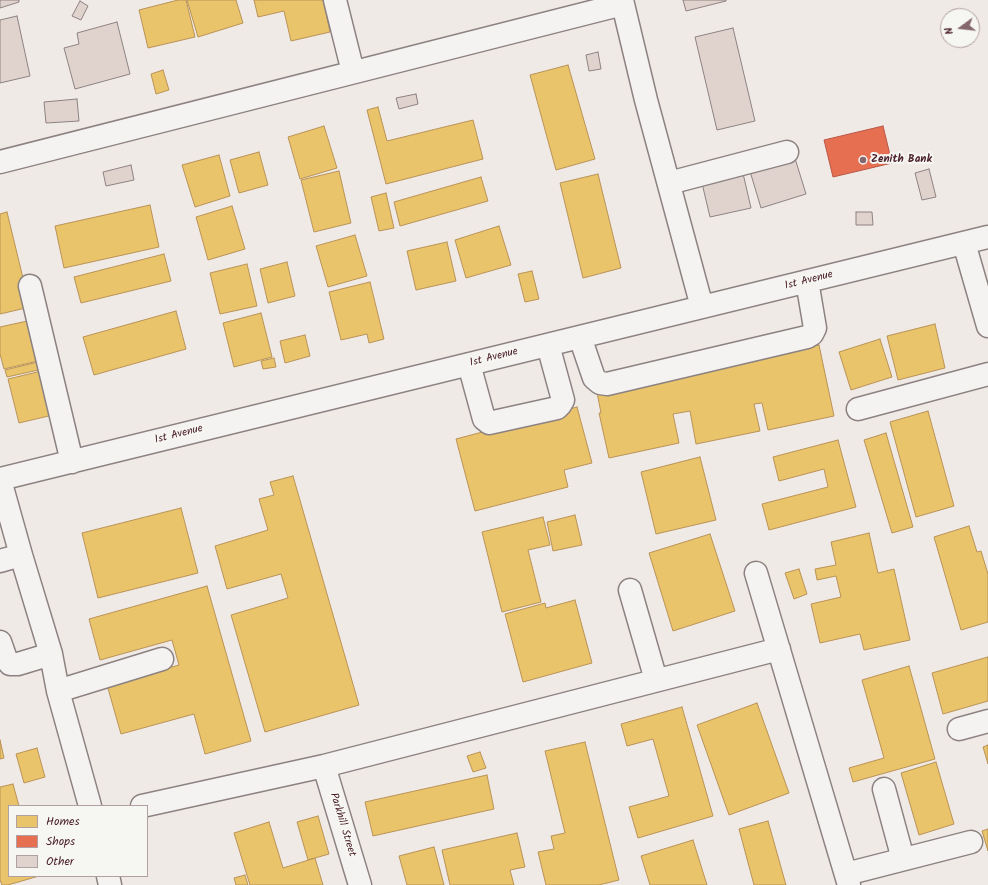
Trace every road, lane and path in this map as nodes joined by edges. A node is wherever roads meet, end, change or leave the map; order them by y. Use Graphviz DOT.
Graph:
graph roads {
  1 [pos="335,0"];
  2 [pos="623,2"];
  3 [pos="353,72"];
  4 [pos="787,152"];
  5 [pos="0,162"];
  6 [pos="669,183"];
  7 [pos="988,237"];
  8 [pos="964,243"];
  9 [pos="807,281"];
  10 [pos="30,286"];
  11 [pos="702,307"];
  12 [pos="988,326"];
  13 [pos="580,337"];
  14 [pos="548,345"];
  15 [pos="469,364"];
  16 [pos="988,374"];
  17 [pos="858,409"];
  18 [pos="72,462"];
  19 [pos="0,480"];
  20 [pos="21,555"];
  21 [pos="0,562"];
  22 [pos="756,573"];
  23 [pos="630,590"];
  24 [pos="0,642"];
  25 [pos="779,649"];
  26 [pos="51,654"];
  27 [pos="162,659"];
  28 [pos="656,680"];
  29 [pos="58,691"];
  30 [pos="988,721"];
  31 [pos="959,729"];
  32 [pos="324,766"];
  33 [pos="884,789"];
  34 [pos="90,805"];
  35 [pos="147,805"];
  36 [pos="971,842"];
  37 [pos="903,860"];
  38 [pos="847,880"];
  39 [pos="360,885"];
  1 -- 3 [label="street"];
  2 -- 3 [label="street"];
  2 -- 6 [label="street"];
  3 -- 5 [label="street"];
  4 -- 6 [label="street"];
  6 -- 11 [label="street"];
  7 -- 8 [label="street, 1st Avenue"];
  8 -- 9 [label="street, 1st Avenue"];
  8 -- 12 [label="street"];
  9 -- 11 [label="street, 1st Avenue"];
  9 -- 13 [label="street"];
  10 -- 18 [label="street"];
  11 -- 13 [label="street, 1st Avenue"];
  13 -- 14 [label="street, 1st Avenue"];
  14 -- 15 [label="street, 1st Avenue"];
  14 -- 15 [label="street"];
  15 -- 18 [label="street, 1st Avenue"];
  16 -- 17 [label="street"];
  18 -- 19 [label="street, 1st Avenue"];
  19 -- 20 [label="street"];
  20 -- 21 [label="street"];
  20 -- 26 [label="street"];
  22 -- 25 [label="street"];
  23 -- 28 [label="street"];
  24 -- 26 [label="street"];
  25 -- 28 [label="street"];
  25 -- 38 [label="street"];
  26 -- 29 [label="street"];
  27 -- 29 [label="street"];
  28 -- 32 [label="street"];
  29 -- 34 [label="street"];
  30 -- 31 [label="street"];
  32 -- 35 [label="street"];
  32 -- 39 [label="street, Parkhill Street"];
  33 -- 37 [label="street"];
  36 -- 37 [label="street"];
  37 -- 38 [label="street"];
}
